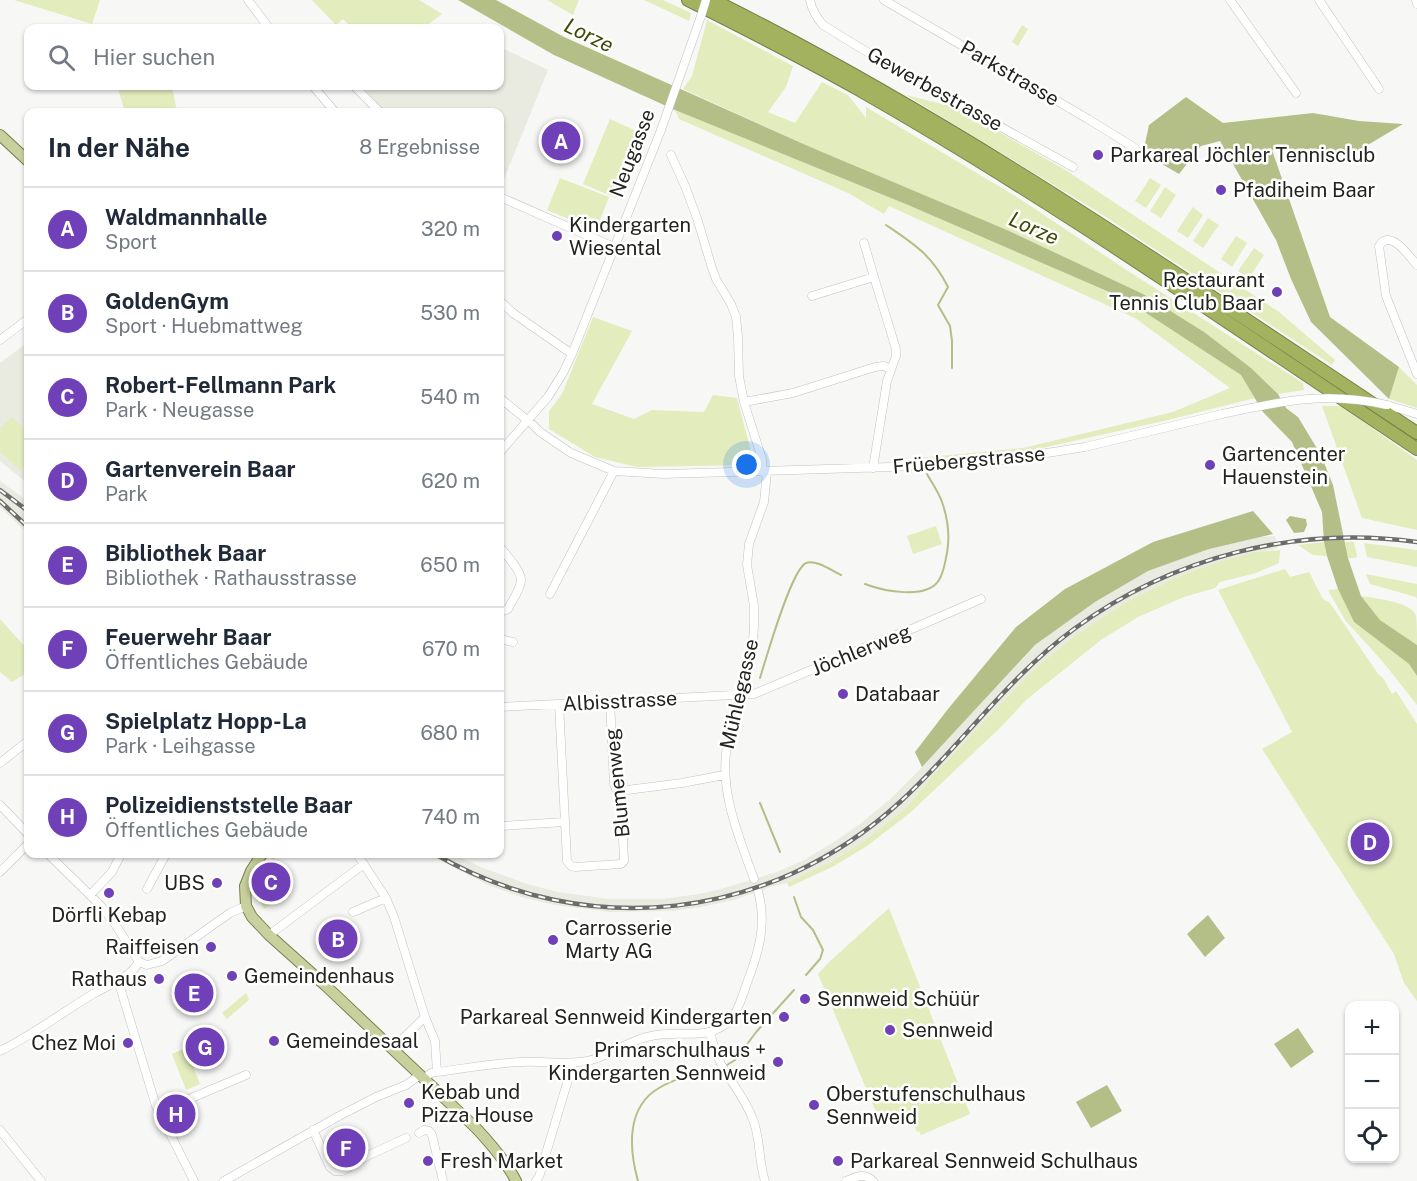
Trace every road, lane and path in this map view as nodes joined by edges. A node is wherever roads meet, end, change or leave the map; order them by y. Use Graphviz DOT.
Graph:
graph roads {
  1 [pos="248,0"];
  2 [pos="687,0"];
  3 [pos="706,0"];
  4 [pos="712,0"];
  5 [pos="810,0"];
  6 [pos="884,0"];
  7 [pos="1230,0"];
  8 [pos="1319,0"];
  9 [pos="266,24"];
  10 [pos="1379,89"];
  11 [pos="316,90"];
  12 [pos="358,90"];
  13 [pos="1296,93"];
  14 [pos="332,108"];
  15 [pos="376,108"];
  16 [pos="0,135"];
  17 [pos="1135,148"];
  18 [pos="671,155"];
  19 [pos="24,157"];
  20 [pos="1073,167"];
  21 [pos="504,199"];
  22 [pos="864,243"];
  23 [pos="614,247"];
  24 [pos="1417,265"];
  25 [pos="874,277"];
  26 [pos="812,296"];
  27 [pos="504,305"];
  28 [pos="24,323"];
  29 [pos="0,340"];
  30 [pos="572,354"];
  31 [pos="891,369"];
  32 [pos="1417,374"];
  33 [pos="504,401"];
  34 [pos="744,402"];
  35 [pos="1417,414"];
  36 [pos="528,421"];
  37 [pos="1417,433"];
  38 [pos="504,448"];
  39 [pos="1417,450"];
  40 [pos="873,468"];
  41 [pos="614,471"];
  42 [pos="765,472"];
  43 [pos="504,553"];
  44 [pos="550,594"];
  45 [pos="981,599"];
  46 [pos="504,610"];
  47 [pos="504,640"];
  48 [pos="513,642"];
  49 [pos="740,694"];
  50 [pos="610,701"];
  51 [pos="559,704"];
  52 [pos="504,707"];
  53 [pos="24,744"];
  54 [pos="0,763"];
  55 [pos="724,775"];
  56 [pos="621,792"];
  57 [pos="0,805"];
  58 [pos="565,822"];
  59 [pos="504,826"];
  60 [pos="24,830"];
  61 [pos="24,848"];
  62 [pos="52,858"];
  63 [pos="119,858"];
  64 [pos="164,858"];
  65 [pos="360,858"];
  66 [pos="253,859"];
  67 [pos="364,864"];
  68 [pos="0,872"];
  69 [pos="754,879"];
  70 [pos="147,889"];
  71 [pos="758,891"];
  72 [pos="90,895"];
  73 [pos="386,898"];
  74 [pos="246,906"];
  75 [pos="353,912"];
  76 [pos="269,935"];
  77 [pos="139,962"];
  78 [pos="120,980"];
  79 [pos="425,1017"];
  80 [pos="710,1033"];
  81 [pos="392,1049"];
  82 [pos="0,1052"];
  83 [pos="573,1063"];
  84 [pos="437,1072"];
  85 [pos="246,1076"];
  86 [pos="422,1077"];
  87 [pos="158,1112"];
  88 [pos="0,1130"];
  89 [pos="313,1130"];
  90 [pos="419,1133"];
  91 [pos="406,1138"];
  92 [pos="41,1181"];
  93 [pos="194,1181"];
  94 [pos="224,1181"];
  95 [pos="443,1181"];
  96 [pos="516,1181"];
  97 [pos="536,1181"];
  98 [pos="765,1181"];
  99 [pos="846,1181"];
  100 [pos="873,1181"];
  1 -- 9 [label="street"];
  2 -- 39 [label="highway"];
  3 -- 23 [label="street, Neugasse, bridge"];
  4 -- 37 [label="highway"];
  5 -- 20 [label="street, Gewerbestrasse"];
  6 -- 17 [label="street, Parkstrasse"];
  7 -- 13 [label="street"];
  8 -- 10 [label="street"];
  11 -- 14 [label="street"];
  12 -- 15 [label="street"];
  16 -- 19 [label="main road"];
  18 -- 34 [label="street, Mühlegasse"];
  21 -- 23 [label="street"];
  22 -- 25 [label="street"];
  23 -- 30 [label="street, Neugasse"];
  24 -- 32 [label="street"];
  25 -- 26 [label="street"];
  25 -- 31 [label="street"];
  27 -- 30 [label="street"];
  28 -- 29 [label="street"];
  30 -- 36 [label="street, Neugasse"];
  31 -- 34 [label="street"];
  31 -- 40 [label="street"];
  33 -- 36 [label="street, Früebergstrasse"];
  34 -- 42 [label="street, Mühlegasse"];
  35 -- 40 [label="street, Früebergstrasse, bridge"];
  36 -- 38 [label="street, Neugasse"];
  36 -- 41 [label="street, Früebergstrasse"];
  40 -- 42 [label="street, Früebergstrasse"];
  41 -- 42 [label="street, Früebergstrasse"];
  41 -- 44 [label="street"];
  42 -- 49 [label="street, Mühlegasse"];
  43 -- 46 [label="street"];
  45 -- 49 [label="street, Jöchlerweg"];
  47 -- 48 [label="street"];
  49 -- 50 [label="street, Albisstrasse"];
  49 -- 55 [label="street, Mühlegasse"];
  50 -- 51 [label="street, Albisstrasse"];
  50 -- 56 [label="street, Blumenweg"];
  51 -- 52 [label="street, Albisstrasse"];
  51 -- 58 [label="street"];
  53 -- 54 [label="street"];
  55 -- 56 [label="street"];
  55 -- 69 [label="street, Mühlegasse"];
  56 -- 58 [label="street, Blumenweg"];
  57 -- 60 [label="street"];
  58 -- 59 [label="street"];
  61 -- 68 [label="street"];
  62 -- 72 [label="street"];
  63 -- 72 [label="street"];
  64 -- 70 [label="street"];
  65 -- 67 [label="street"];
  66 -- 74 [label="main road"];
  67 -- 73 [label="street"];
  67 -- 76 [label="street"];
  71 -- 80 [label="street"];
  72 -- 77 [label="street"];
  73 -- 75 [label="street"];
  73 -- 79 [label="street"];
  74 -- 76 [label="main road"];
  74 -- 77 [label="street"];
  76 -- 81 [label="main road"];
  77 -- 78 [label="street"];
  78 -- 82 [label="street"];
  78 -- 87 [label="street"];
  79 -- 81 [label="street"];
  79 -- 84 [label="street"];
  80 -- 83 [label="street"];
  80 -- 98 [label="street"];
  81 -- 86 [label="main road"];
  83 -- 84 [label="street"];
  83 -- 97 [label="street"];
  84 -- 86 [label="street"];
  85 -- 87 [label="street"];
  86 -- 89 [label="street"];
  86 -- 96 [label="main road"];
  87 -- 93 [label="street"];
  88 -- 92 [label="street"];
  89 -- 91 [label="street"];
  89 -- 94 [label="street"];
  90 -- 95 [label="street"];
  99 -- 100 [label="street"];
}
